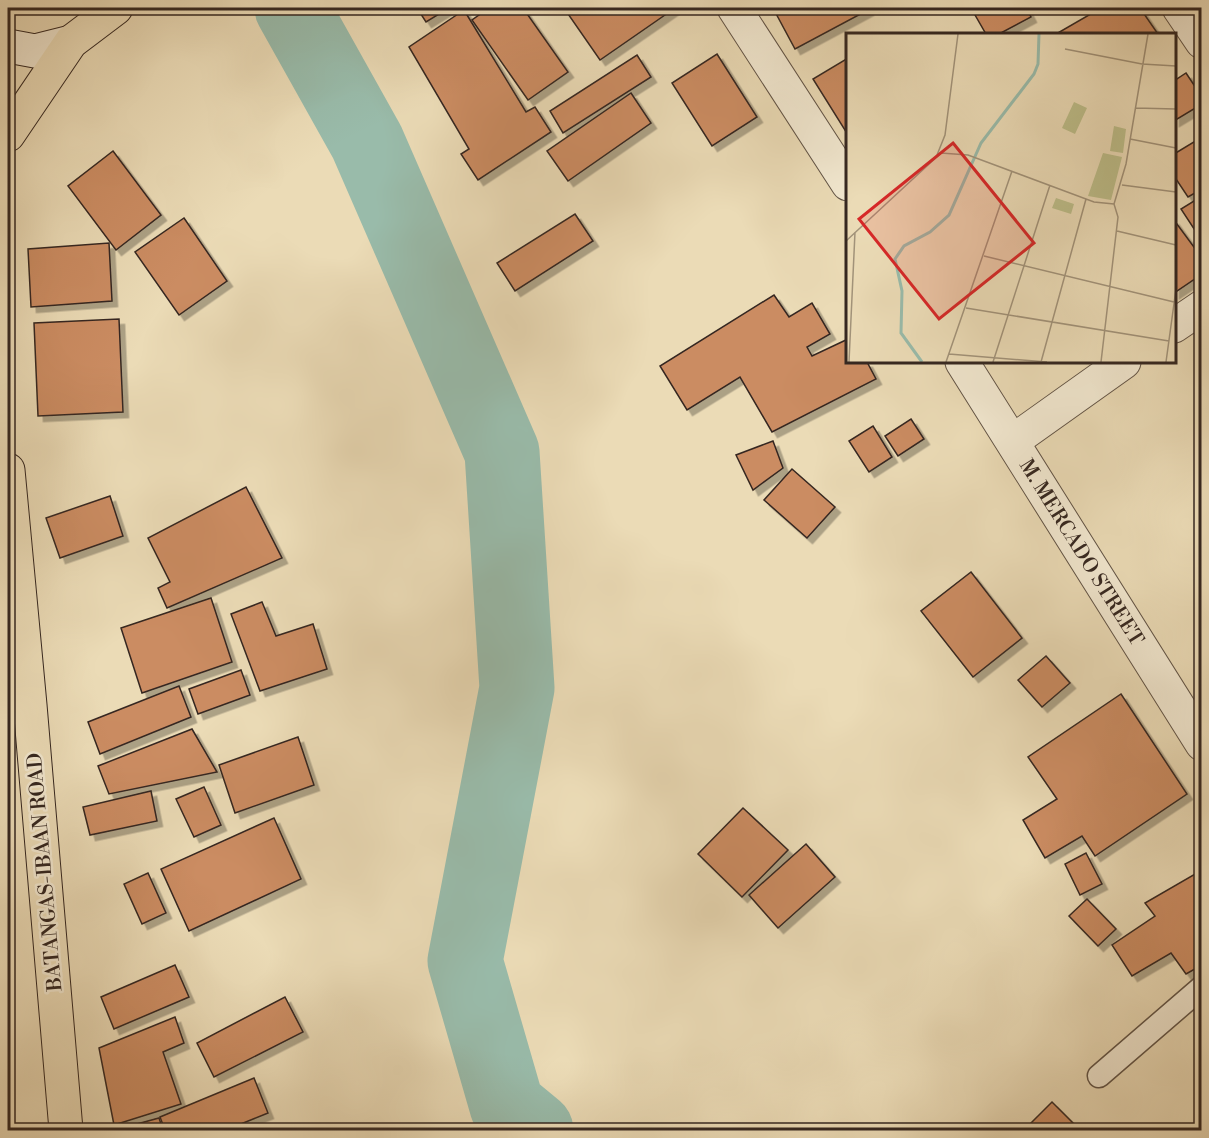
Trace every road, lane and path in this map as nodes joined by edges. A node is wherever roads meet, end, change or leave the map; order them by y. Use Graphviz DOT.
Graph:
graph roads {
  1 [pos="116,8"];
  2 [pos="734,8"];
  3 [pos="1179,8"];
  4 [pos="71,42"];
  5 [pos="1202,42"];
  6 [pos="8,46"];
  7 [pos="8,135"];
  8 [pos="846,181"];
  9 [pos="1202,306"];
  10 [pos="1176,325"];
  11 [pos="963,363"];
  12 [pos="1123,363"];
  13 [pos="1013,441"];
  14 [pos="8,470"];
  15 [pos="1202,744"];
  16 [pos="1202,987"];
  17 [pos="1098,1076"];
  18 [pos="66,1131"];
  1 -- 4 [label="main road"];
  2 -- 8 [label="street"];
  3 -- 5 [label="street"];
  4 -- 6 [label="street"];
  4 -- 7 [label="main road"];
  9 -- 10 [label="street"];
  11 -- 13 [label="street, M. MERCADO STREET"];
  12 -- 13 [label="street"];
  13 -- 15 [label="street, M. MERCADO STREET"];
  14 -- 18 [label="main road, BATANGAS-IBAAN ROAD"];
  16 -- 17 [label="lane"];
}
